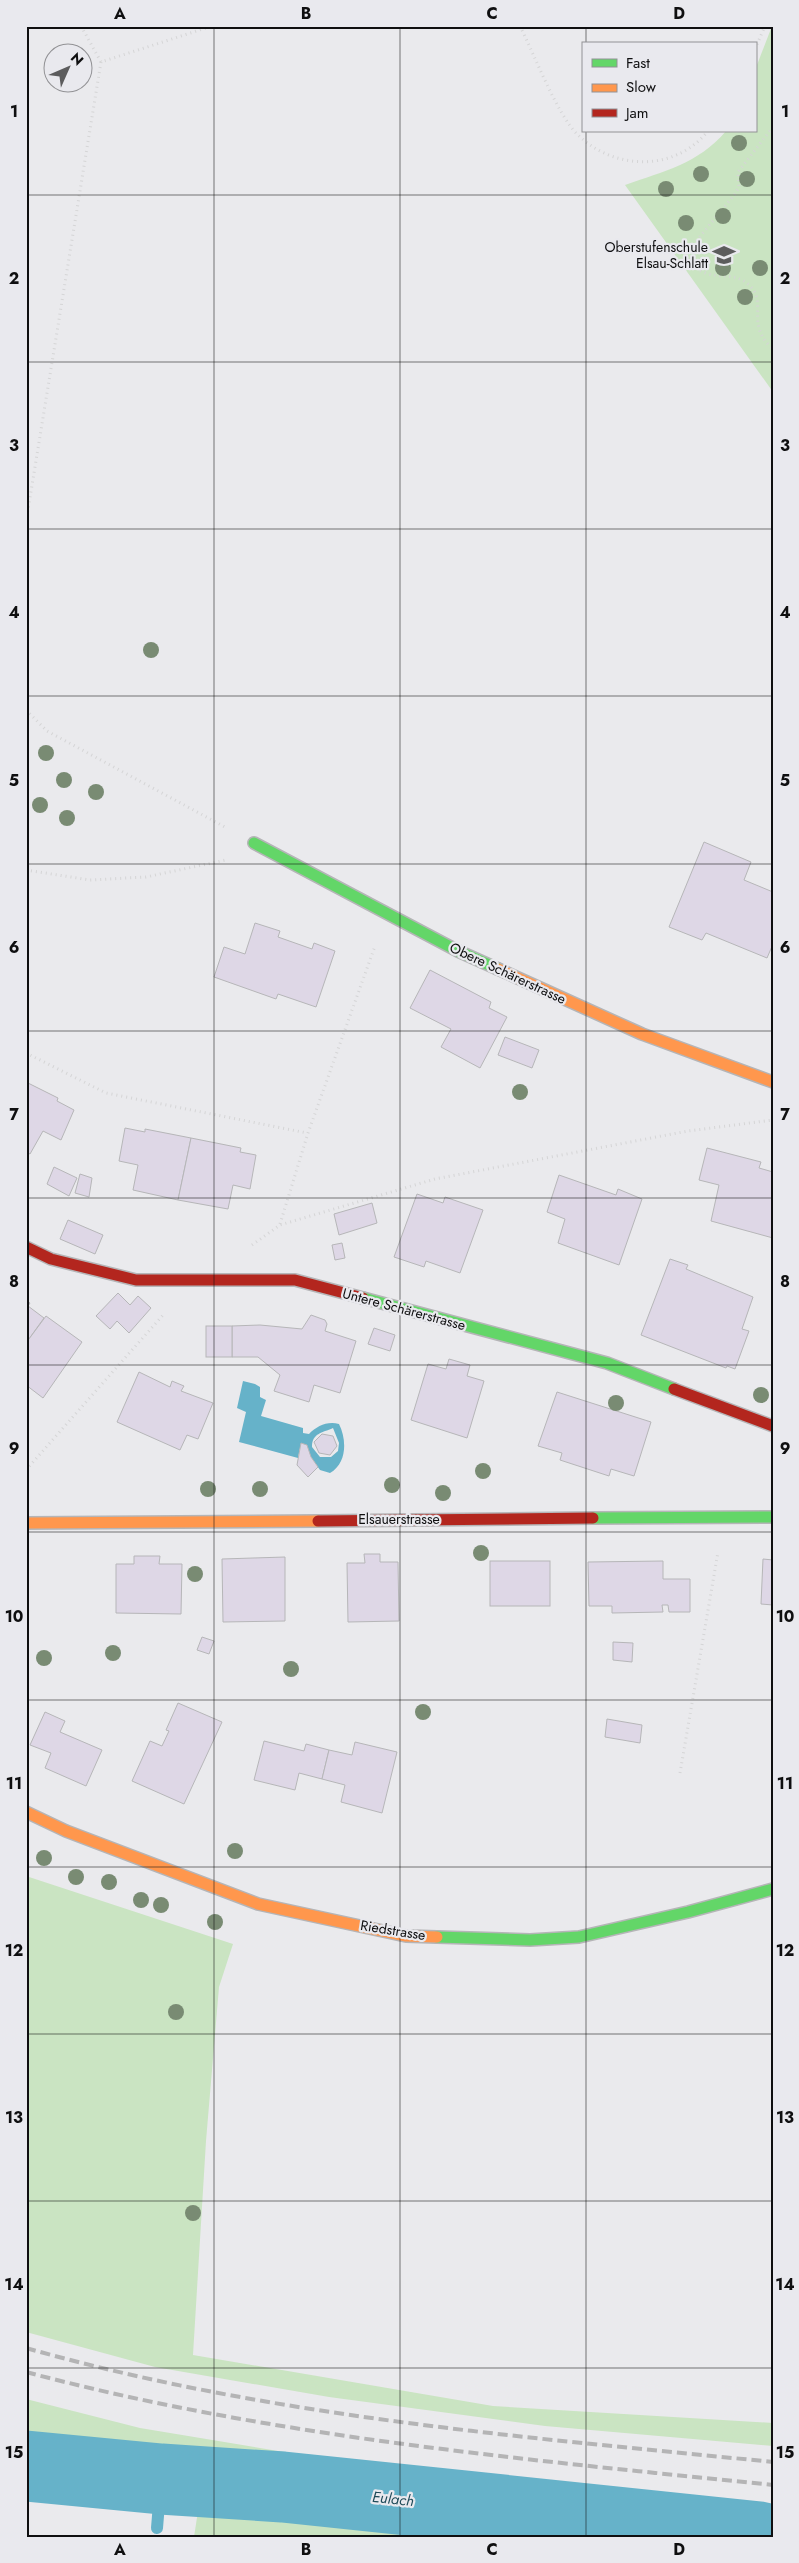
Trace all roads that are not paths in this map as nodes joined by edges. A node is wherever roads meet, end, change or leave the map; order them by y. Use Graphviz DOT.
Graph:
graph roads {
  1 [pos="254,843"];
  2 [pos="773,1082"];
  3 [pos="26,1247"];
  4 [pos="773,1426"];
  5 [pos="773,1516"];
  6 [pos="26,1523"];
  7 [pos="26,1812"];
  8 [pos="773,1889"];
  1 -- 2 [label="street, Obere Schärerstrasse"];
  3 -- 4 [label="street, Untere Schärerstrasse"];
  5 -- 6 [label="street, Elsauerstrasse"];
  7 -- 8 [label="street, Riedstrasse"];
}
